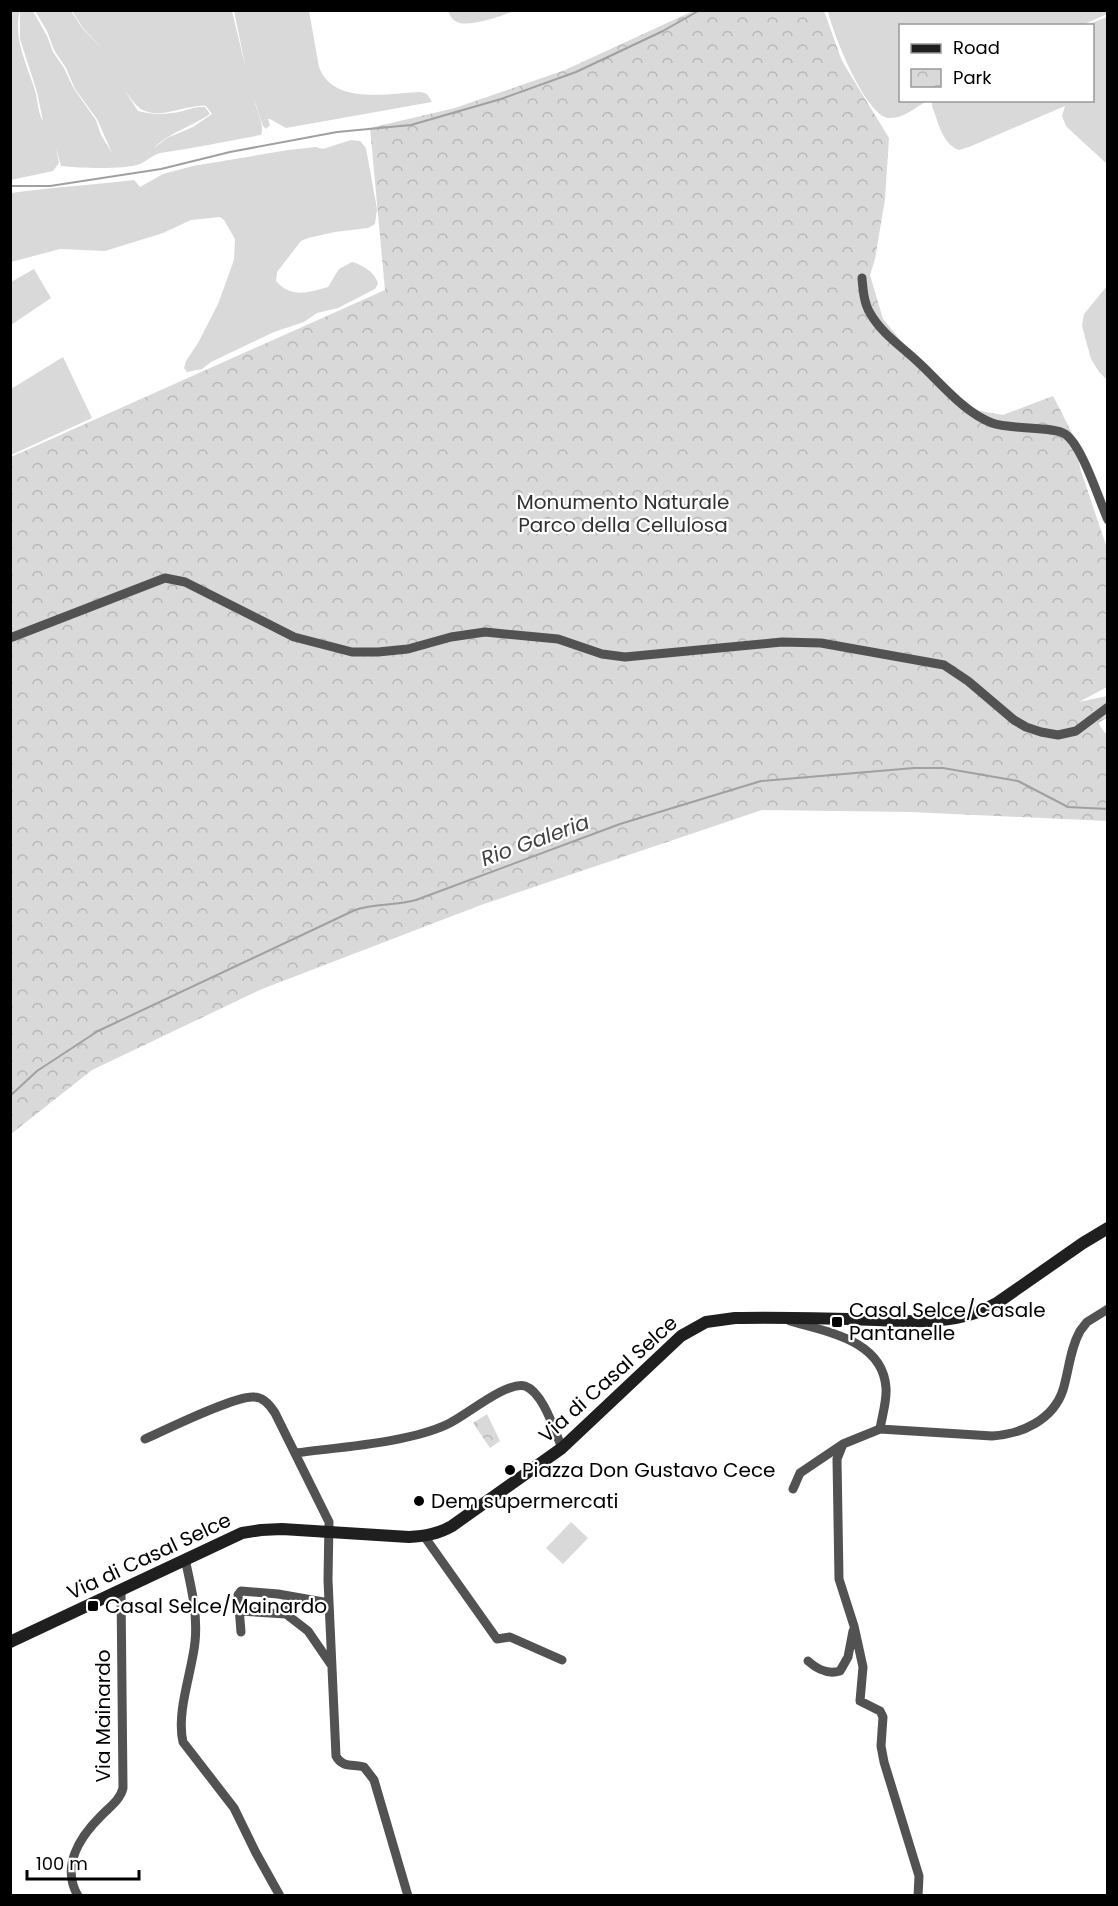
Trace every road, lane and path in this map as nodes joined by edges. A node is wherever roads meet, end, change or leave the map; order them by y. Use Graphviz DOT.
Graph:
graph roads {
  1 [pos="862,278"];
  2 [pos="1107,520"];
  3 [pos="10,638"];
  4 [pos="1107,707"];
  5 [pos="1107,1228"];
  6 [pos="1107,1309"];
  7 [pos="782,1318"];
  8 [pos="880,1429"];
  9 [pos="145,1439"];
  10 [pos="843,1444"];
  11 [pos="562,1448"];
  12 [pos="296,1453"];
  13 [pos="793,1489"];
  14 [pos="329,1532"];
  15 [pos="424,1536"];
  16 [pos="185,1559"];
  17 [pos="121,1590"];
  18 [pos="288,1596"];
  19 [pos="329,1603"];
  20 [pos="240,1611"];
  21 [pos="286,1614"];
  22 [pos="854,1626"];
  23 [pos="241,1632"];
  24 [pos="10,1642"];
  25 [pos="562,1660"];
  26 [pos="808,1661"];
  27 [pos="332,1666"];
  28 [pos="78,1896"];
  29 [pos="280,1896"];
  30 [pos="408,1896"];
  31 [pos="918,1896"];
  1 -- 2 [label="street"];
  3 -- 4 [label="street"];
  5 -- 7 [label="main road, Via di Casal Selce"];
  6 -- 8 [label="street"];
  7 -- 8 [label="street"];
  7 -- 11 [label="main road, Via di Casal Selce"];
  8 -- 10 [label="street"];
  9 -- 12 [label="street"];
  10 -- 13 [label="street"];
  10 -- 22 [label="street"];
  11 -- 12 [label="street"];
  11 -- 15 [label="main road, Via di Casal Selce"];
  12 -- 14 [label="street"];
  14 -- 15 [label="main road, Via di Casal Selce"];
  14 -- 16 [label="main road, Via di Casal Selce"];
  14 -- 19 [label="street"];
  15 -- 25 [label="street"];
  16 -- 17 [label="main road, Via di Casal Selce"];
  16 -- 29 [label="street"];
  17 -- 24 [label="main road, Via di Casal Selce"];
  17 -- 28 [label="street, Via Mainardo"];
  18 -- 19 [label="street"];
  18 -- 20 [label="street"];
  18 -- 21 [label="street"];
  19 -- 27 [label="street"];
  20 -- 21 [label="street"];
  20 -- 23 [label="street"];
  21 -- 27 [label="street"];
  22 -- 26 [label="street"];
  22 -- 31 [label="street"];
  27 -- 30 [label="street"];
}
